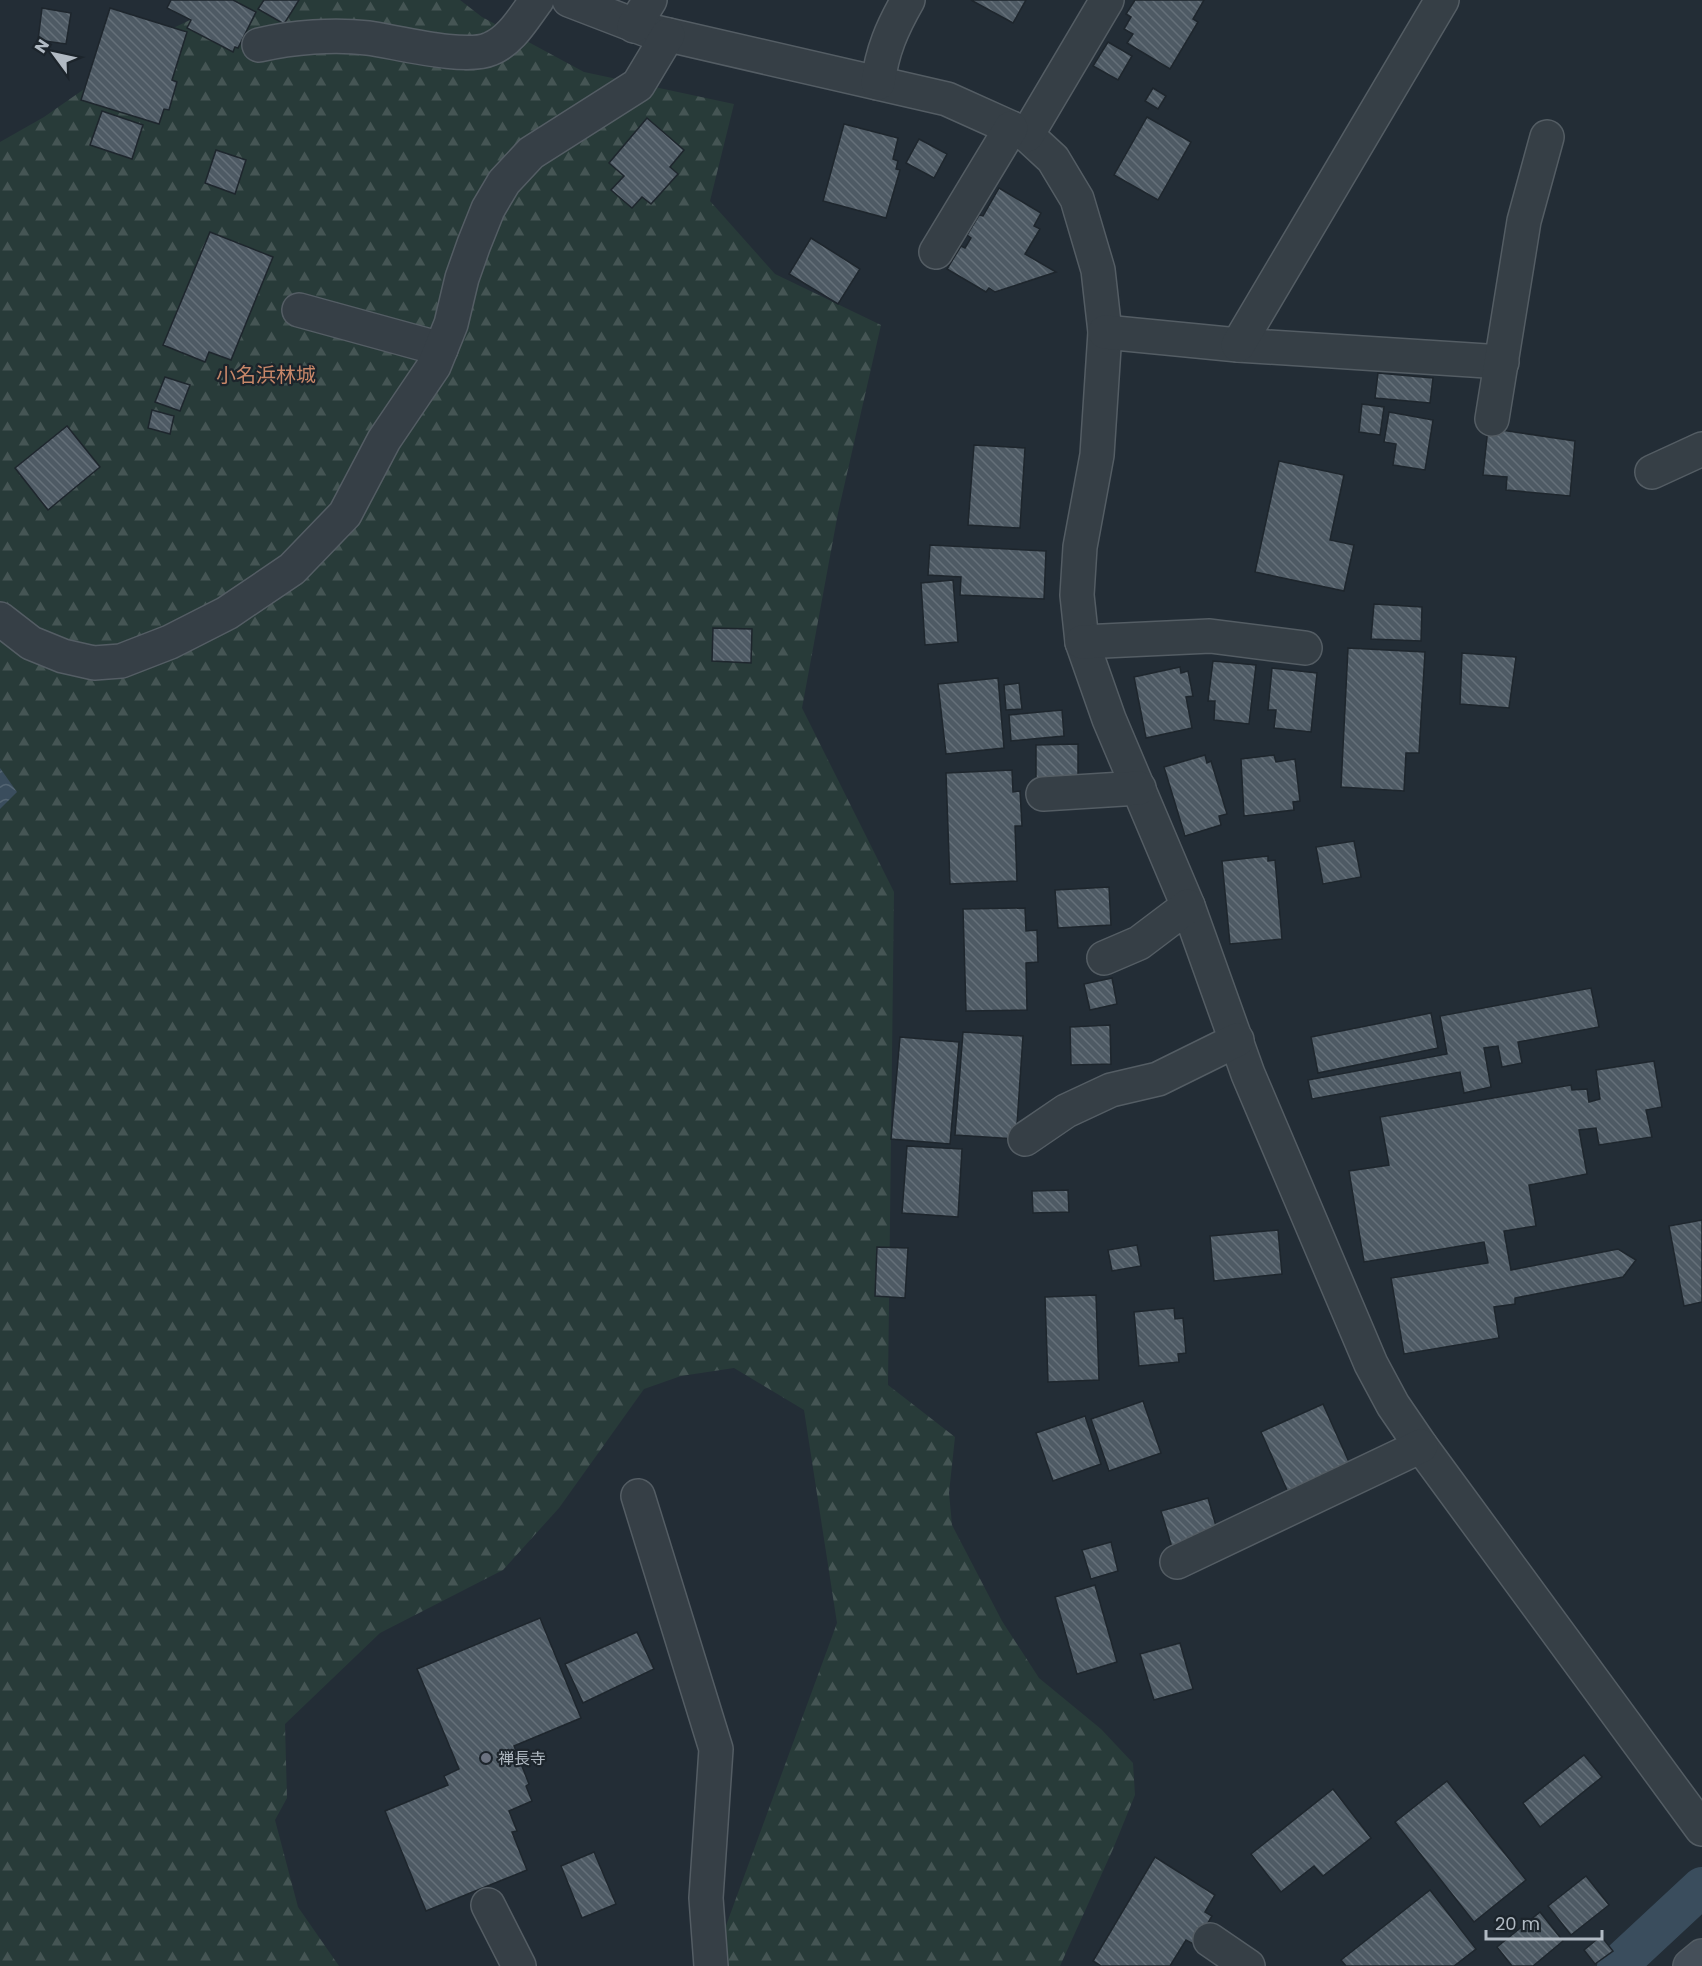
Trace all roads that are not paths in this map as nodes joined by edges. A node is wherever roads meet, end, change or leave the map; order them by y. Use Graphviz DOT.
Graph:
graph roads {
  1 [pos="537,0"];
  2 [pos="570,0"];
  3 [pos="908,0"];
  4 [pos="1107,0"];
  5 [pos="1442,0"];
  6 [pos="642,13"];
  7 [pos="668,35"];
  8 [pos="259,45"];
  9 [pos="879,83"];
  10 [pos="1019,132"];
  11 [pos="1546,137"];
  12 [pos="936,252"];
  13 [pos="299,310"];
  14 [pos="1105,332"];
  15 [pos="1238,345"];
  16 [pos="441,349"];
  17 [pos="1502,362"];
  18 [pos="1492,419"];
  19 [pos="1702,449"];
  20 [pos="1652,472"];
  21 [pos="0,619"];
  22 [pos="1082,642"];
  23 [pos="1305,648"];
  24 [pos="1139,788"];
  25 [pos="1043,794"];
  26 [pos="1188,906"];
  27 [pos="1104,958"];
  28 [pos="1237,1040"];
  29 [pos="1025,1139"];
  30 [pos="1421,1446"];
  31 [pos="638,1497"];
  32 [pos="1177,1562"];
  33 [pos="1702,1829"];
  34 [pos="488,1905"];
  35 [pos="1210,1940"];
  36 [pos="1702,1956"];
  37 [pos="519,1966"];
  38 [pos="711,1966"];
  39 [pos="1248,1966"];
  40 [pos="1690,1966"];
  1 -- 8 [label="street"];
  2 -- 6 [label="street"];
  3 -- 9 [label="street"];
  4 -- 10 [label="street"];
  5 -- 15 [label="street"];
  6 -- 7 [label="street"];
  7 -- 9 [label="street"];
  7 -- 16 [label="street"];
  9 -- 10 [label="street"];
  10 -- 12 [label="street"];
  10 -- 14 [label="street"];
  11 -- 17 [label="street"];
  13 -- 16 [label="street"];
  14 -- 15 [label="street"];
  14 -- 22 [label="street"];
  15 -- 17 [label="street"];
  16 -- 21 [label="street"];
  17 -- 18 [label="street"];
  19 -- 20 [label="street"];
  22 -- 23 [label="street"];
  22 -- 24 [label="street"];
  24 -- 25 [label="street"];
  24 -- 26 [label="street"];
  26 -- 27 [label="street"];
  26 -- 28 [label="street"];
  28 -- 29 [label="street"];
  28 -- 30 [label="street"];
  30 -- 32 [label="street"];
  30 -- 33 [label="street"];
  31 -- 38 [label="street"];
  34 -- 37 [label="street"];
  35 -- 39 [label="street"];
  36 -- 40 [label="street"];
}
